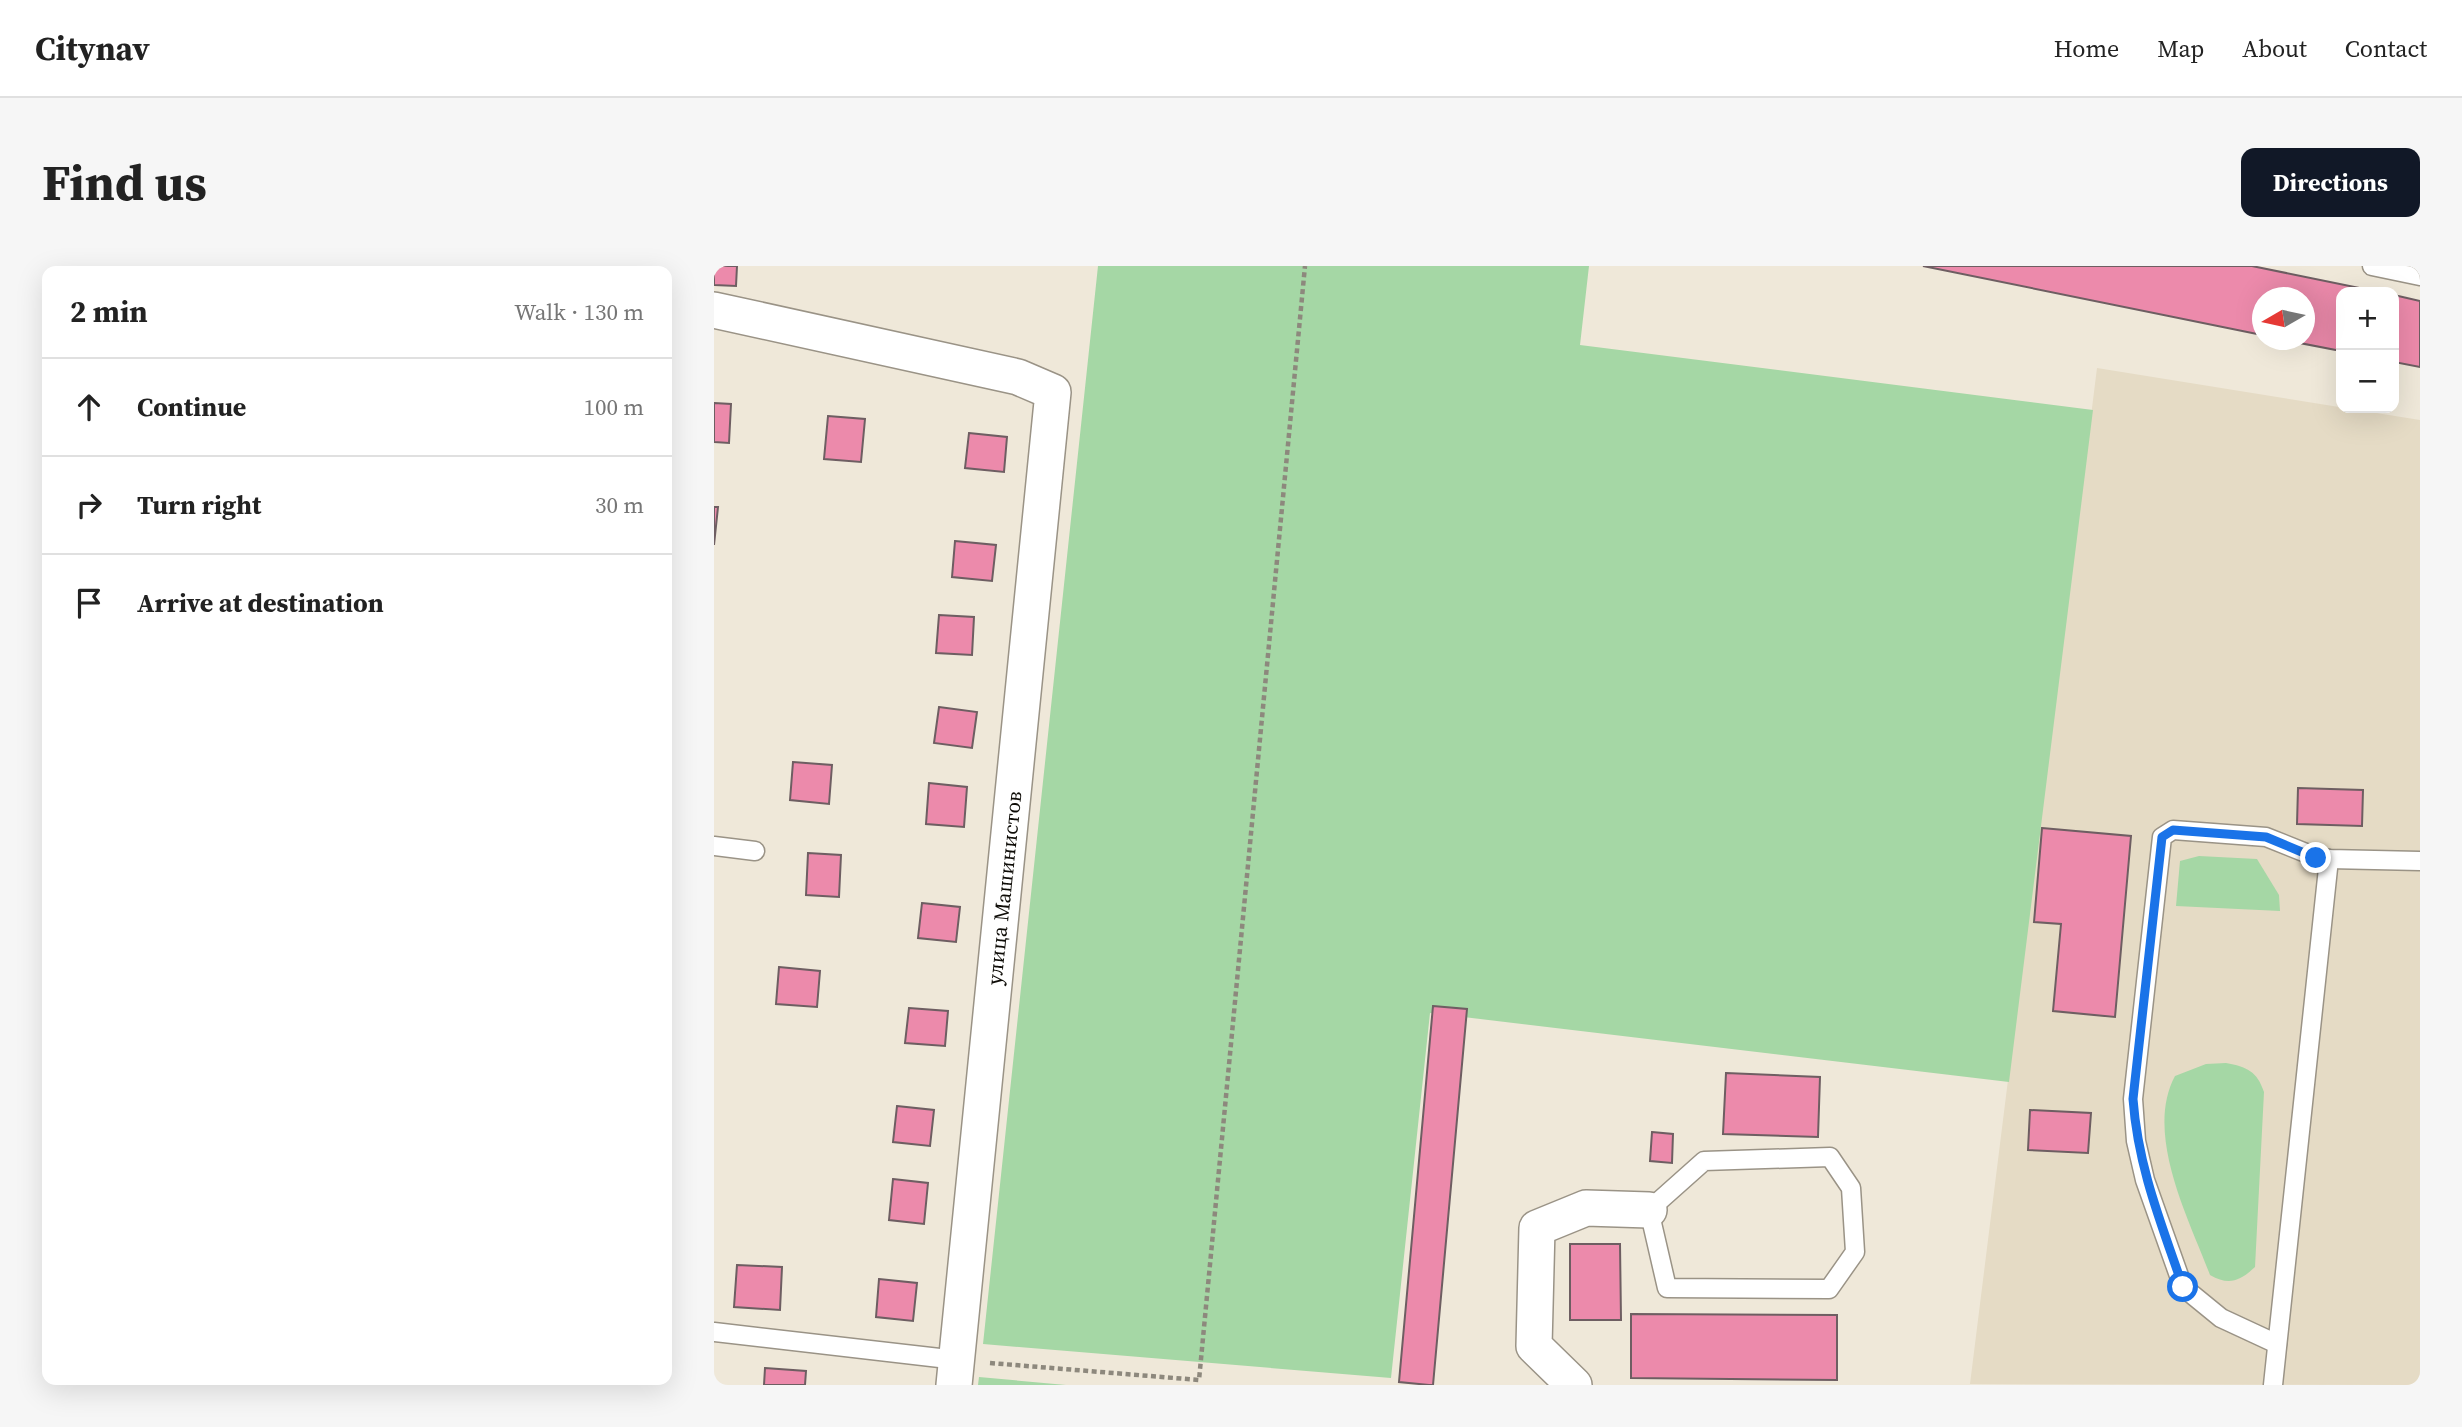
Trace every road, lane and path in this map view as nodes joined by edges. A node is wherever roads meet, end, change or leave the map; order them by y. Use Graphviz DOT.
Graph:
graph roads {
  1 [pos="1305,266"];
  2 [pos="2372,266"];
  3 [pos="2420,276"];
  4 [pos="714,310"];
  5 [pos="714,846"];
  6 [pos="755,851"];
  7 [pos="2329,859"];
  8 [pos="2420,861"];
  9 [pos="1649,1210"];
  10 [pos="714,1332"];
  11 [pos="2277,1344"];
  12 [pos="956,1373"];
  13 [pos="1574,1385"];
  14 [pos="2273,1385"];
  1 -- 12 [label="path"];
  2 -- 3 [label="lane"];
  4 -- 12 [label="street, улица Машинистов"];
  5 -- 6 [label="lane"];
  7 -- 8 [label="lane"];
  7 -- 11 [label="lane"];
  7 -- 11 [label="lane"];
  9 -- 9 [label="lane"];
  9 -- 13 [label="street"];
  10 -- 12 [label="lane"];
  11 -- 14 [label="lane"];
}
